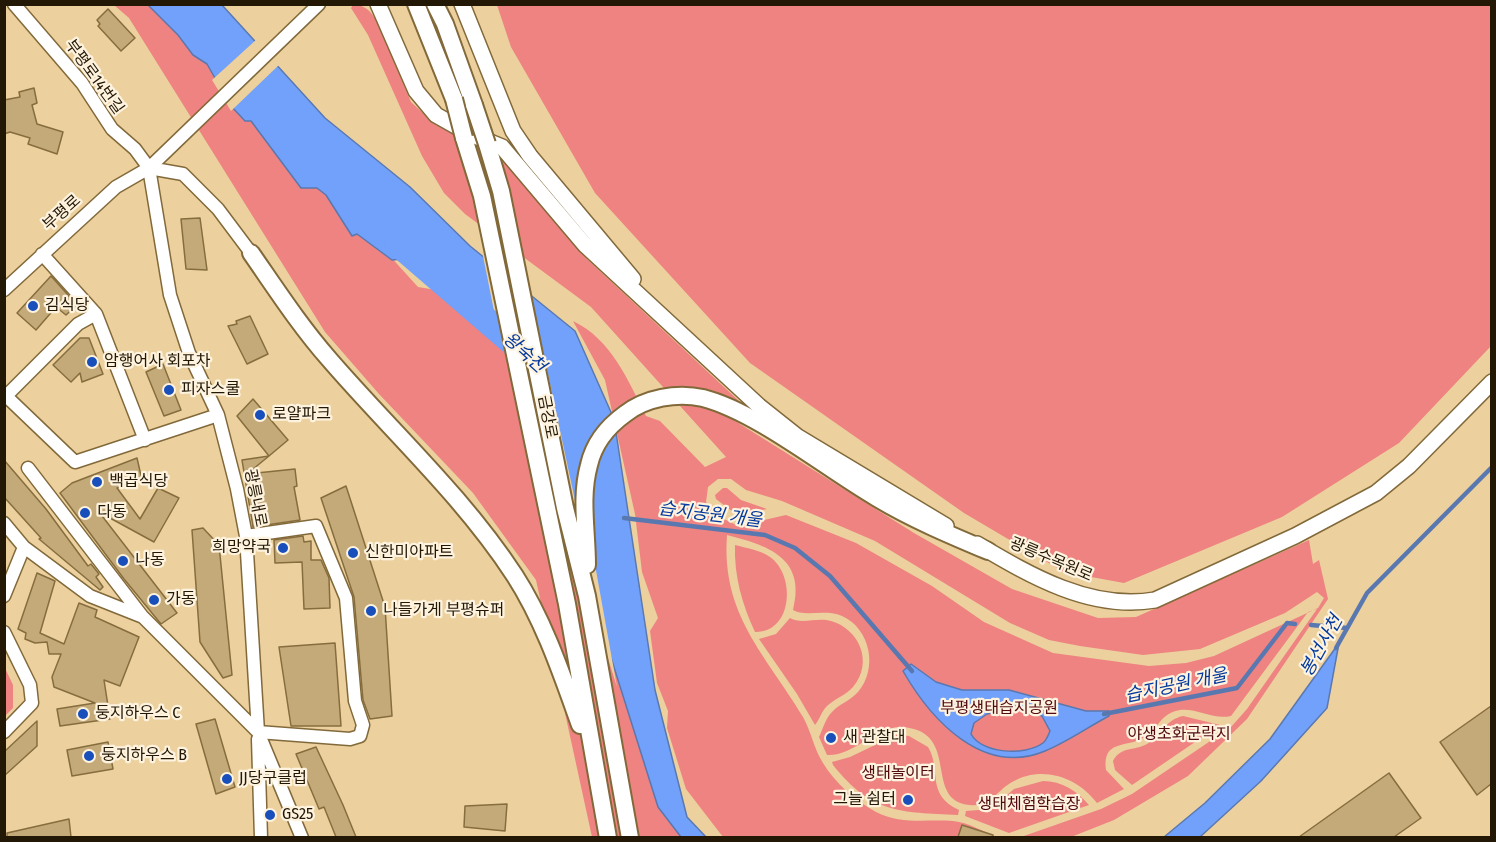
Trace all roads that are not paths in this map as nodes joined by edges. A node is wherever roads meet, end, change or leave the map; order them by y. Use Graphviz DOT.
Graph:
graph roads {
  1 [pos="14,4"];
  2 [pos="318,4"];
  3 [pos="378,4"];
  4 [pos="416,4"];
  5 [pos="435,4"];
  6 [pos="462,4"];
  7 [pos="149,168"];
  8 [pos="251,253"];
  9 [pos="42,254"];
  10 [pos="4,290"];
  11 [pos="96,314"];
  12 [pos="673,327"];
  13 [pos="1491,382"];
  14 [pos="5,397"];
  15 [pos="218,415"];
  16 [pos="145,440"];
  17 [pos="28,468"];
  18 [pos="4,523"];
  19 [pos="246,536"];
  20 [pos="24,547"];
  21 [pos="988,551"];
  22 [pos="4,596"];
  23 [pos="587,596"];
  24 [pos="143,617"];
  25 [pos="4,632"];
  26 [pos="4,732"];
  27 [pos="258,732"];
  28 [pos="596,770"];
  29 [pos="261,837"];
  30 [pos="298,837"];
  31 [pos="608,837"];
  32 [pos="630,837"];
  1 -- 7 [label="street, 부평로14번길"];
  2 -- 7 [label="street, 부평로"];
  3 -- 12 [label="street"];
  4 -- 28 [label="main road, 금강로, bridge"];
  5 -- 23 [label="main road, 금강로, bridge"];
  6 -- 12 [label="street"];
  7 -- 8 [label="street"];
  7 -- 9 [label="street, 부평로"];
  7 -- 15 [label="street, 광릉내로"];
  8 -- 28 [label="main road"];
  9 -- 10 [label="street, 부평로"];
  9 -- 11 [label="street"];
  11 -- 14 [label="street"];
  11 -- 16 [label="street"];
  12 -- 21 [label="street, 광릉수목원로"];
  13 -- 21 [label="street, 광릉수목원로"];
  14 -- 16 [label="street"];
  15 -- 16 [label="street"];
  15 -- 19 [label="street, 광릉내로"];
  17 -- 24 [label="street"];
  18 -- 20 [label="street"];
  19 -- 27 [label="street, 광릉내로"];
  19 -- 27 [label="street"];
  20 -- 22 [label="street"];
  20 -- 24 [label="street"];
  21 -- 23 [label="main road"];
  23 -- 32 [label="main road, 금강로"];
  24 -- 27 [label="street"];
  25 -- 26 [label="street"];
  27 -- 29 [label="street"];
  27 -- 30 [label="street, 광릉내로"];
  28 -- 31 [label="main road, 금강로"];
}
